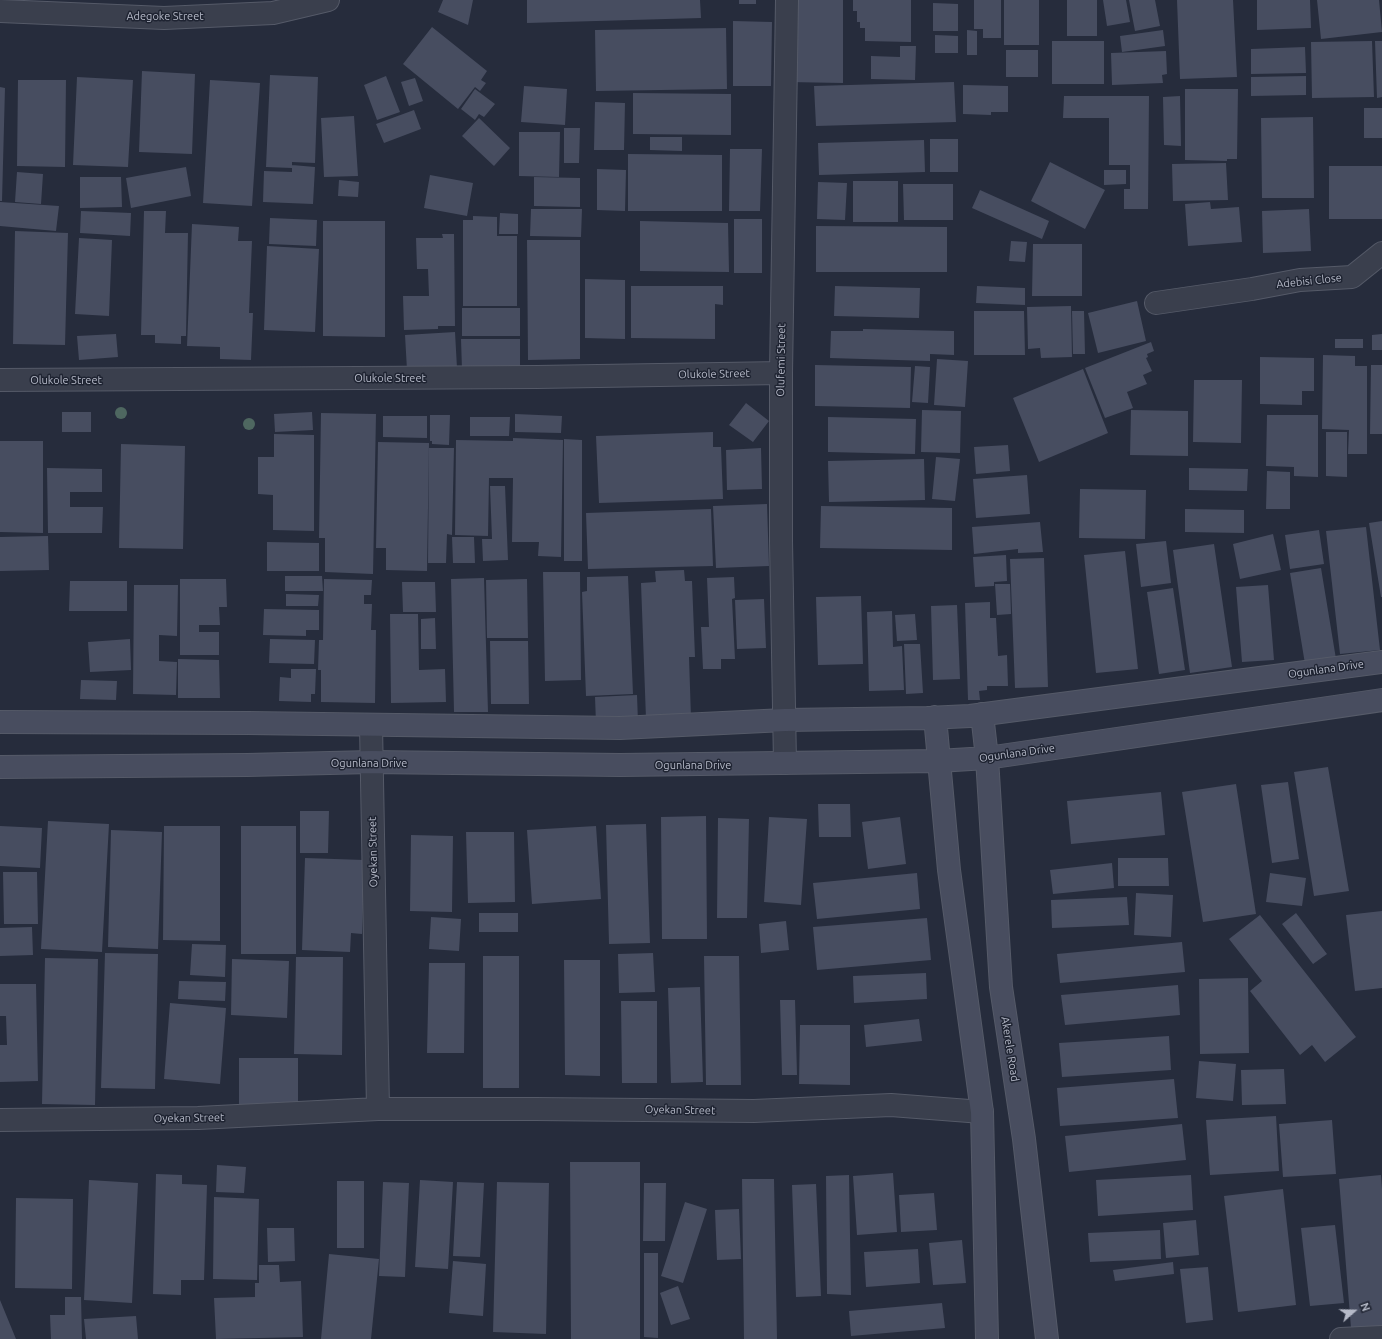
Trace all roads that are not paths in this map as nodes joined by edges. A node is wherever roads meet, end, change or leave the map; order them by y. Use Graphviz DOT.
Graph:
graph roads {
  1 [pos="328,0"];
  2 [pos="787,0"];
  3 [pos="5,7"];
  4 [pos="1382,253"];
  5 [pos="1156,303"];
  6 [pos="781,373"];
  7 [pos="0,380"];
  8 [pos="1382,662"];
  9 [pos="1382,700"];
  10 [pos="982,714"];
  11 [pos="935,717"];
  12 [pos="786,720"];
  13 [pos="0,722"];
  14 [pos="371,726"];
  15 [pos="987,758"];
  16 [pos="938,761"];
  17 [pos="371,762"];
  18 [pos="785,764"];
  19 [pos="0,767"];
  20 [pos="378,1109"];
  21 [pos="982,1112"];
  22 [pos="0,1120"];
  23 [pos="1382,1337"];
  24 [pos="986,1339"];
  25 [pos="1047,1339"];
  26 [pos="1341,1339"];
  1 -- 3 [label="street, Adegoke Street"];
  2 -- 6 [label="street, Olufemi Street"];
  4 -- 5 [label="street, Adebisi Close"];
  6 -- 7 [label="street, Olukole Street"];
  6 -- 12 [label="street, Olufemi Street"];
  8 -- 10 [label="main road, Ogunlana Drive"];
  9 -- 15 [label="main road, Ogunlana Drive"];
  10 -- 11 [label="main road, Ogunlana Drive"];
  10 -- 15 [label="main road, Akerele Road"];
  11 -- 12 [label="main road, Ogunlana Drive"];
  11 -- 16 [label="main road"];
  12 -- 14 [label="main road, Ogunlana Drive"];
  12 -- 18 [label="street, Olufemi Street"];
  13 -- 14 [label="main road, Ogunlana Drive"];
  14 -- 17 [label="street, Oyekan Street"];
  15 -- 16 [label="main road, Ogunlana Drive"];
  15 -- 25 [label="main road, Akerele Road"];
  16 -- 18 [label="main road, Ogunlana Drive"];
  16 -- 21 [label="main road"];
  17 -- 18 [label="main road, Ogunlana Drive"];
  17 -- 19 [label="main road, Ogunlana Drive"];
  17 -- 20 [label="street, Oyekan Street"];
  20 -- 21 [label="street, Oyekan Street"];
  20 -- 22 [label="street, Oyekan Street"];
  21 -- 24 [label="main road"];
  23 -- 26 [label="street"];
}
